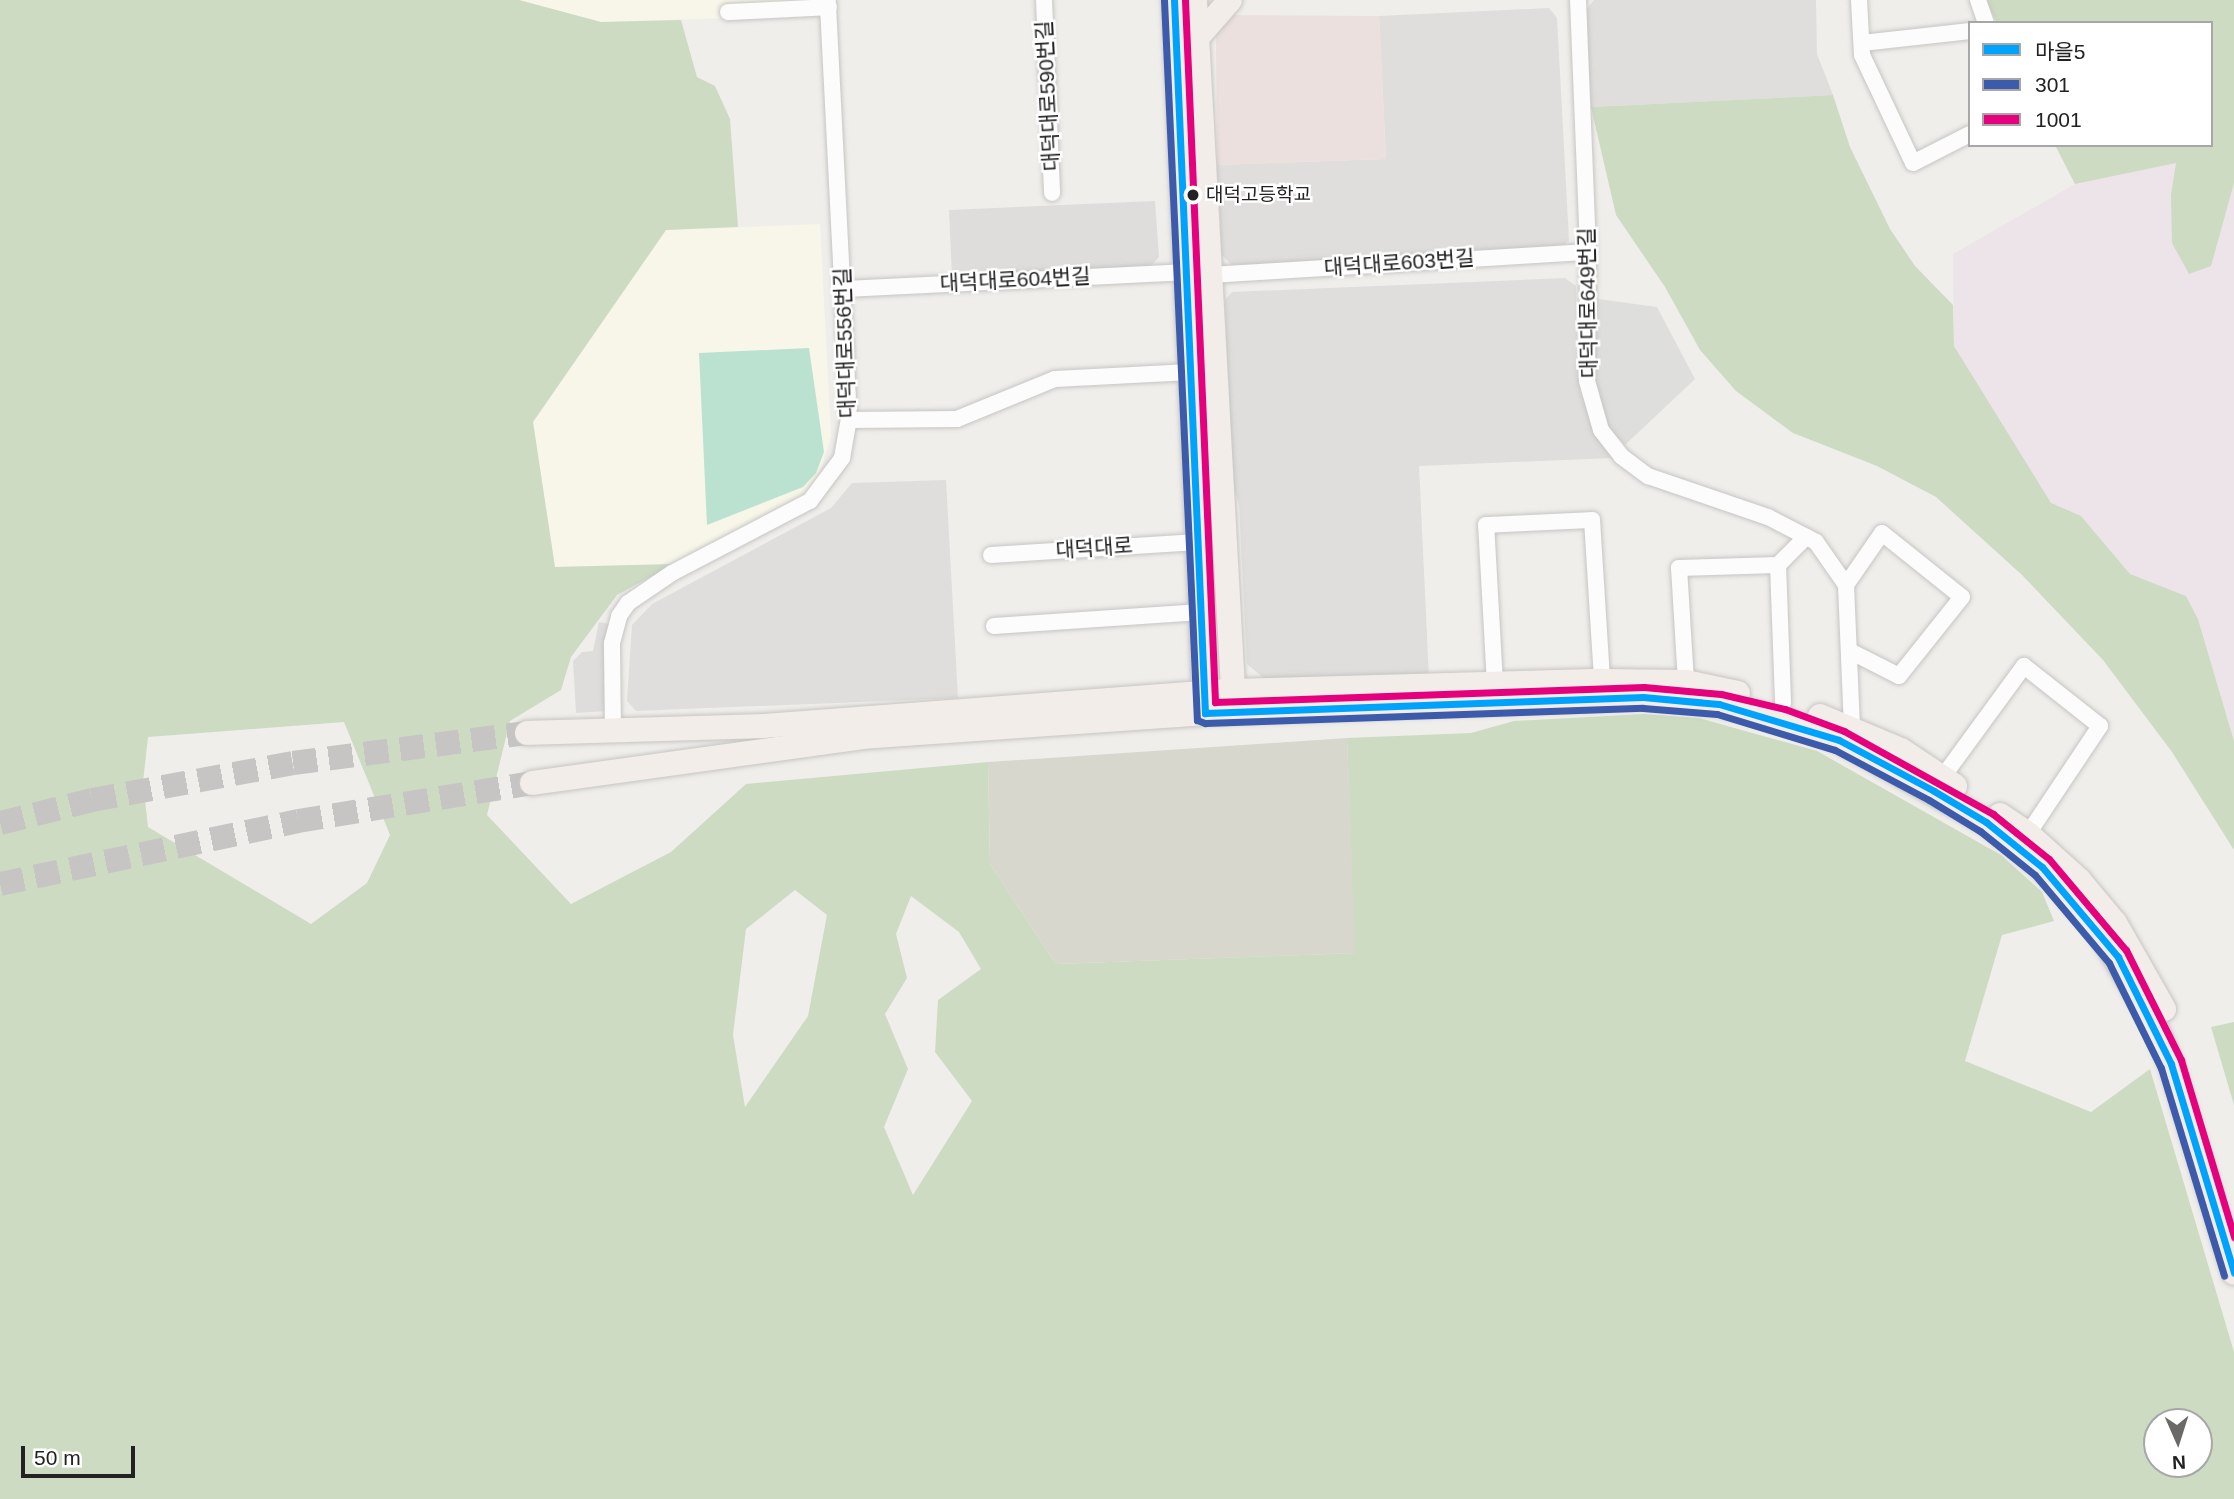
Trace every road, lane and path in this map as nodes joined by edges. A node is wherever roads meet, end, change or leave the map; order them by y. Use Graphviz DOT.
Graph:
graph roads {
  1 [pos="1044,0"];
  2 [pos="1174,0"];
  3 [pos="1195,0"];
  4 [pos="1230,0"];
  5 [pos="1578,0"];
  6 [pos="1859,0"];
  7 [pos="1978,0"];
  8 [pos="829,3"];
  9 [pos="728,12"];
  10 [pos="1985,21"];
  11 [pos="1968,31"];
  12 [pos="1197,38"];
  13 [pos="1862,43"];
  14 [pos="1968,135"];
  15 [pos="1052,193"];
  16 [pos="1588,252"];
  17 [pos="1198,274"];
  18 [pos="843,289"];
  19 [pos="1190,372"];
  20 [pos="849,420"];
  21 [pos="1806,537"];
  22 [pos="1198,542"];
  23 [pos="991,555"];
  24 [pos="1778,565"];
  25 [pos="1846,585"];
  26 [pos="1201,612"];
  27 [pos="994,625"];
  28 [pos="1850,651"];
  29 [pos="1602,681"];
  30 [pos="1686,682"];
  31 [pos="1495,684"];
  32 [pos="1233,701"];
  33 [pos="1205,702"];
  34 [pos="1783,703"];
  35 [pos="1852,727"];
  36 [pos="613,731"];
  37 [pos="527,733"];
  38 [pos="1942,778"];
  39 [pos="532,783"];
  40 [pos="2028,834"];
  41 [pos="2234,1218"];
  42 [pos="2234,1273"];
  1 -- 15 [label="street, 대덕대로590번길"];
  2 -- 17 [label="main road"];
  3 -- 12 [label="main road"];
  4 -- 12 [label="main road"];
  5 -- 16 [label="street, 대덕대로649번길"];
  6 -- 13 [label="street"];
  7 -- 10 [label="street"];
  8 -- 9 [label="street"];
  8 -- 18 [label="street, 대덕대로556번길"];
  11 -- 13 [label="street"];
  12 -- 17 [label="main road"];
  13 -- 14 [label="street"];
  16 -- 17 [label="street, 대덕대로603번길"];
  16 -- 21 [label="street, 대덕대로649번길"];
  17 -- 18 [label="street, 대덕대로604번길"];
  17 -- 19 [label="main road"];
  17 -- 32 [label="main road"];
  18 -- 20 [label="street, 대덕대로556번길"];
  19 -- 20 [label="street"];
  19 -- 22 [label="main road"];
  20 -- 36 [label="street, 대덕대로556번길"];
  21 -- 24 [label="street"];
  21 -- 25 [label="street, 대덕대로649번길"];
  22 -- 23 [label="street, 대덕대로"];
  22 -- 26 [label="main road"];
  24 -- 30 [label="street"];
  24 -- 34 [label="street"];
  25 -- 28 [label="street"];
  25 -- 28 [label="street"];
  26 -- 27 [label="street"];
  26 -- 33 [label="main road"];
  28 -- 35 [label="street"];
  29 -- 30 [label="main road"];
  29 -- 31 [label="main road"];
  29 -- 31 [label="street"];
  30 -- 34 [label="main road"];
  31 -- 32 [label="main road"];
  32 -- 33 [label="main road"];
  32 -- 42 [label="main road"];
  33 -- 36 [label="main road"];
  33 -- 39 [label="main road"];
  34 -- 35 [label="main road"];
  35 -- 38 [label="main road"];
  36 -- 37 [label="main road"];
  38 -- 40 [label="main road"];
  38 -- 40 [label="street"];
  40 -- 41 [label="main road"];
}
